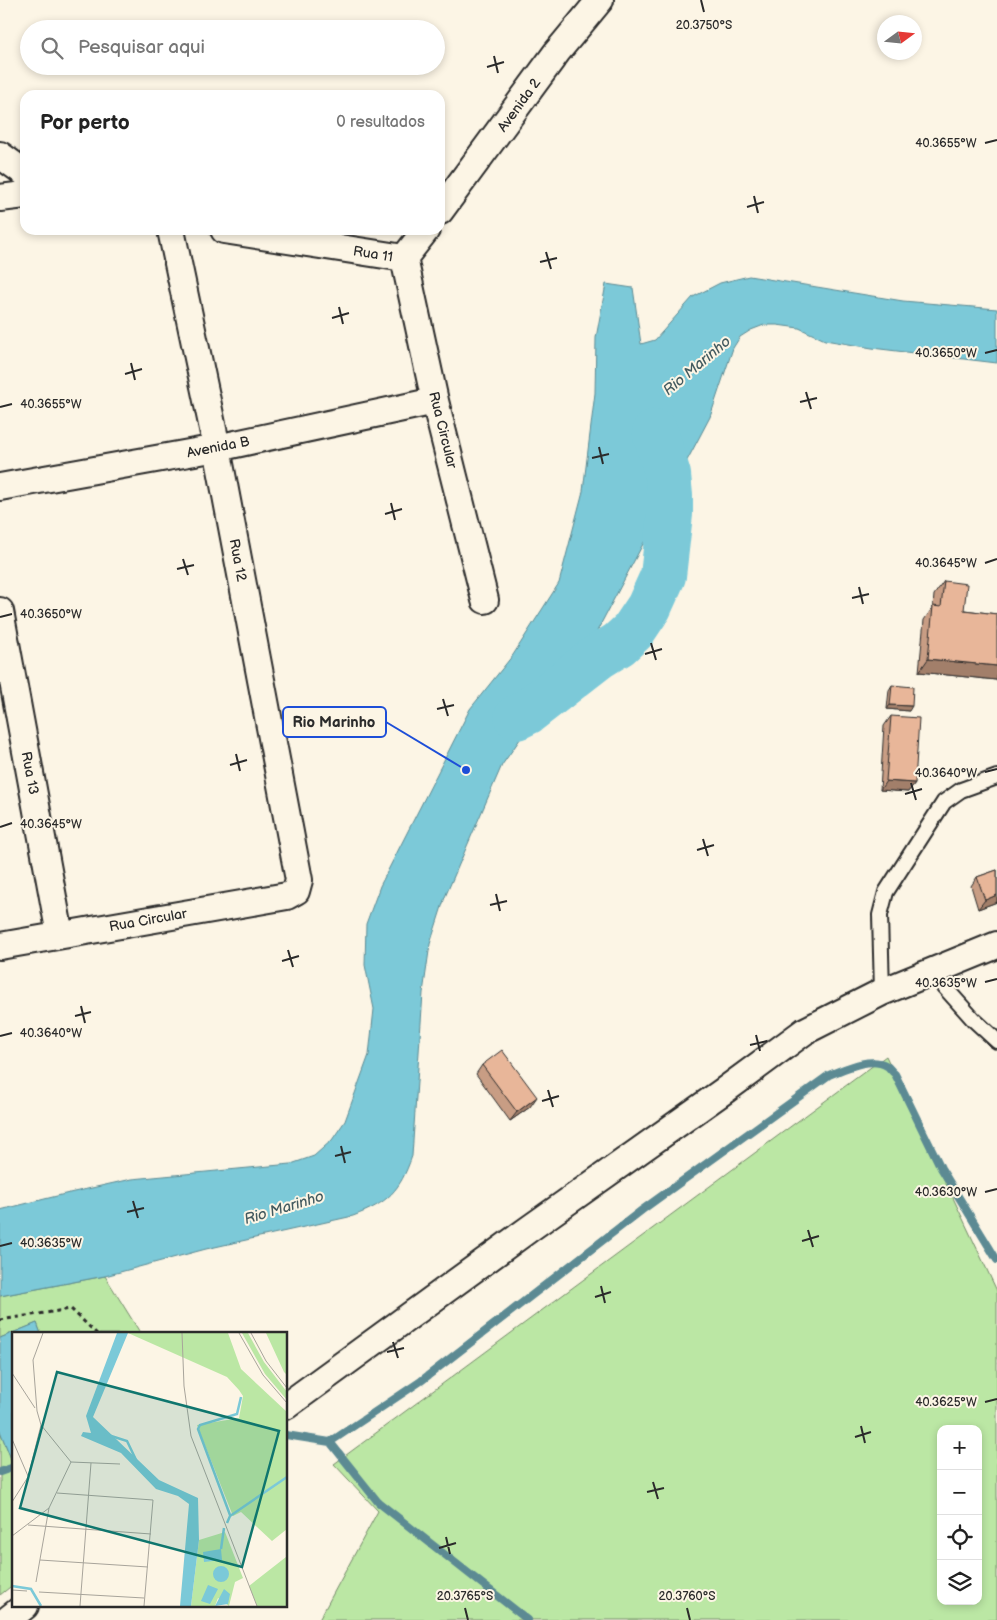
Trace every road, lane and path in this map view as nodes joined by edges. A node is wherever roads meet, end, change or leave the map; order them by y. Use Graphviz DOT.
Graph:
graph roads {
  1 [pos="600,0"];
  2 [pos="0,155"];
  3 [pos="20,169"];
  4 [pos="20,196"];
  5 [pos="0,198"];
  6 [pos="445,204"];
  7 [pos="171,235"];
  8 [pos="256,235"];
  9 [pos="422,235"];
  10 [pos="404,258"];
  11 [pos="435,401"];
  12 [pos="217,448"];
  13 [pos="0,487"];
  14 [pos="485,600"];
  15 [pos="0,611"];
  16 [pos="997,777"];
  17 [pos="296,891"];
  18 [pos="60,935"];
  19 [pos="997,945"];
  20 [pos="0,946"];
  21 [pos="931,972"];
  22 [pos="882,992"];
  23 [pos="997,1041"];
  24 [pos="0,1320"];
  25 [pos="95,1332"];
  26 [pos="288,1405"];
  27 [pos="22,1608"];
  28 [pos="7,1620"];
  1 -- 6 [label="street, Avenida 2"];
  2 -- 3 [label="street"];
  4 -- 5 [label="street"];
  7 -- 12 [label="street, Rua 12"];
  8 -- 10 [label="street, Rua 11"];
  9 -- 10 [label="street"];
  10 -- 11 [label="street, Rua Circular"];
  11 -- 12 [label="street, Avenida B"];
  11 -- 14 [label="street, Rua Circular"];
  12 -- 13 [label="street, Avenida B"];
  12 -- 17 [label="street, Rua 12"];
  15 -- 18 [label="street, Rua 13"];
  16 -- 22 [label="lane"];
  17 -- 18 [label="street, Rua Circular"];
  18 -- 20 [label="street, Rua Circular"];
  19 -- 21 [label="street"];
  21 -- 22 [label="street"];
  21 -- 23 [label="lane"];
  22 -- 26 [label="street"];
  24 -- 25 [label="path"];
  27 -- 28 [label="street"];
}
